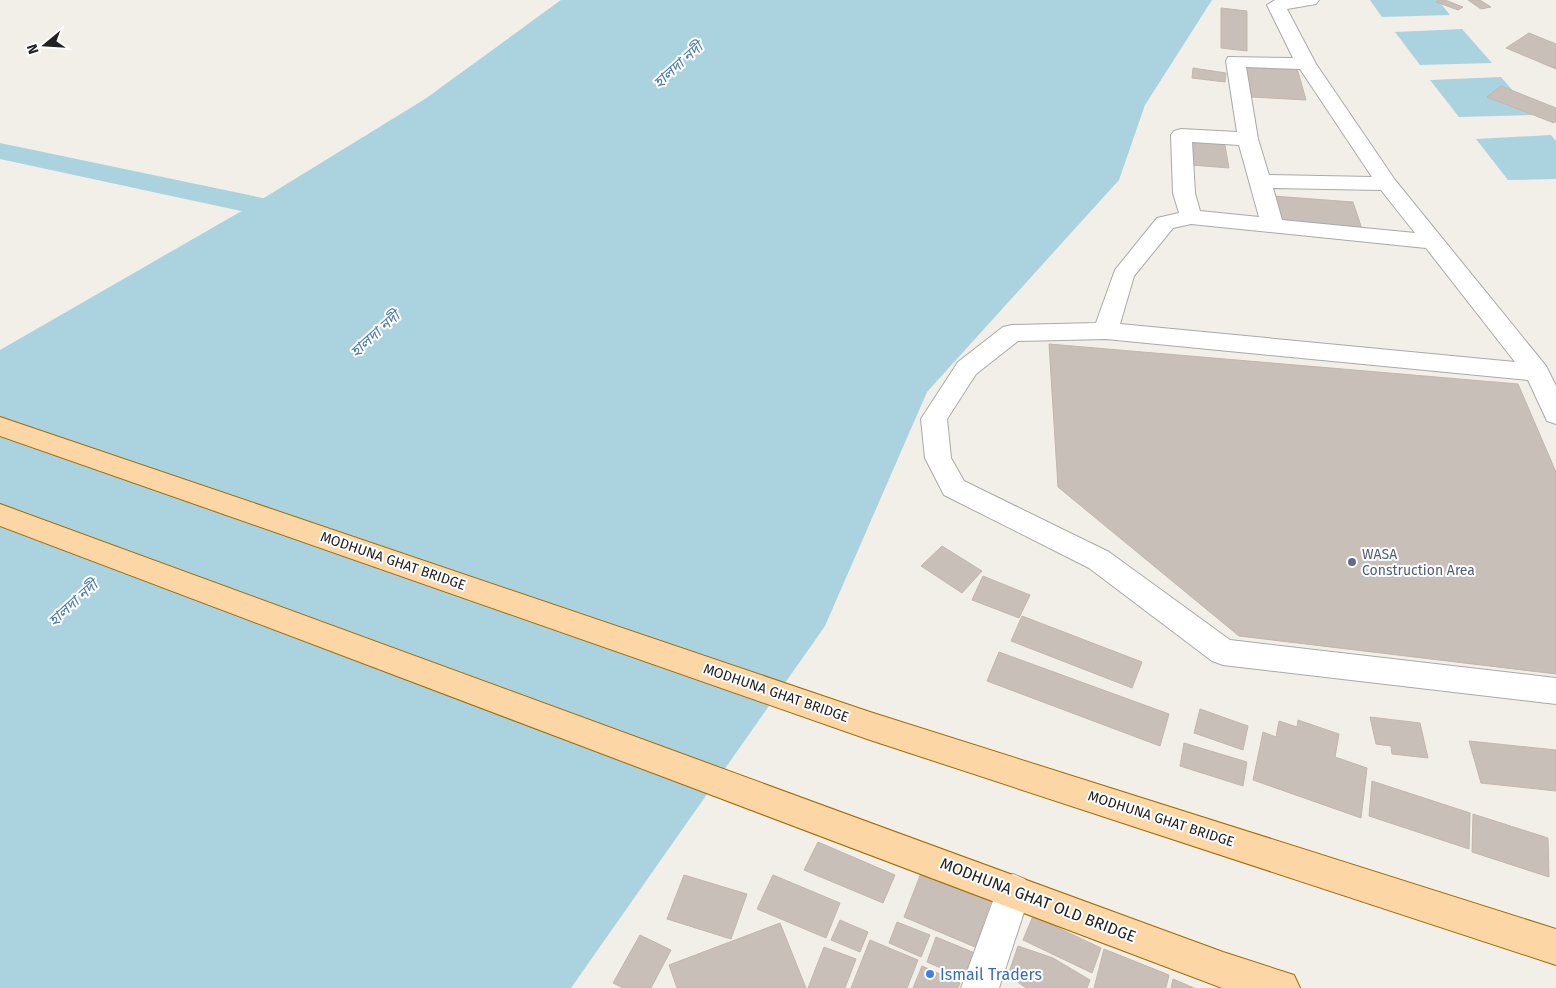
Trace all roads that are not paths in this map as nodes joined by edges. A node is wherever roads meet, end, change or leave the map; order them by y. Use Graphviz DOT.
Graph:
graph roads {
  1 [pos="1310,0"];
  2 [pos="1277,2"];
  3 [pos="1306,64"];
  4 [pos="1248,139"];
  5 [pos="1261,181"];
  6 [pos="1387,184"];
  7 [pos="1190,218"];
  8 [pos="1273,227"];
  9 [pos="1433,242"];
  10 [pos="1106,330"];
  11 [pos="1537,372"];
  12 [pos="1556,415"];
  13 [pos="0,426"];
  14 [pos="0,515"];
  15 [pos="1556,691"];
  16 [pos="1013,891"];
  17 [pos="1556,947"];
  18 [pos="980,988"];
  19 [pos="1281,988"];
  1 -- 2 [label="street"];
  2 -- 3 [label="street"];
  3 -- 4 [label="street"];
  3 -- 6 [label="street"];
  4 -- 5 [label="street"];
  4 -- 7 [label="street"];
  5 -- 6 [label="street"];
  5 -- 8 [label="street"];
  6 -- 9 [label="street"];
  7 -- 8 [label="street"];
  7 -- 10 [label="street"];
  8 -- 9 [label="street"];
  9 -- 11 [label="street"];
  10 -- 11 [label="street"];
  10 -- 15 [label="street"];
  11 -- 12 [label="street"];
  13 -- 17 [label="main road, MODHUNA GHAT BRIDGE"];
  14 -- 16 [label="main road, MODHUNA GHAT OLD BRIDGE"];
  16 -- 18 [label="street"];
  16 -- 19 [label="main road, MODHUNA GHAT OLD BRIDGE"];
}
